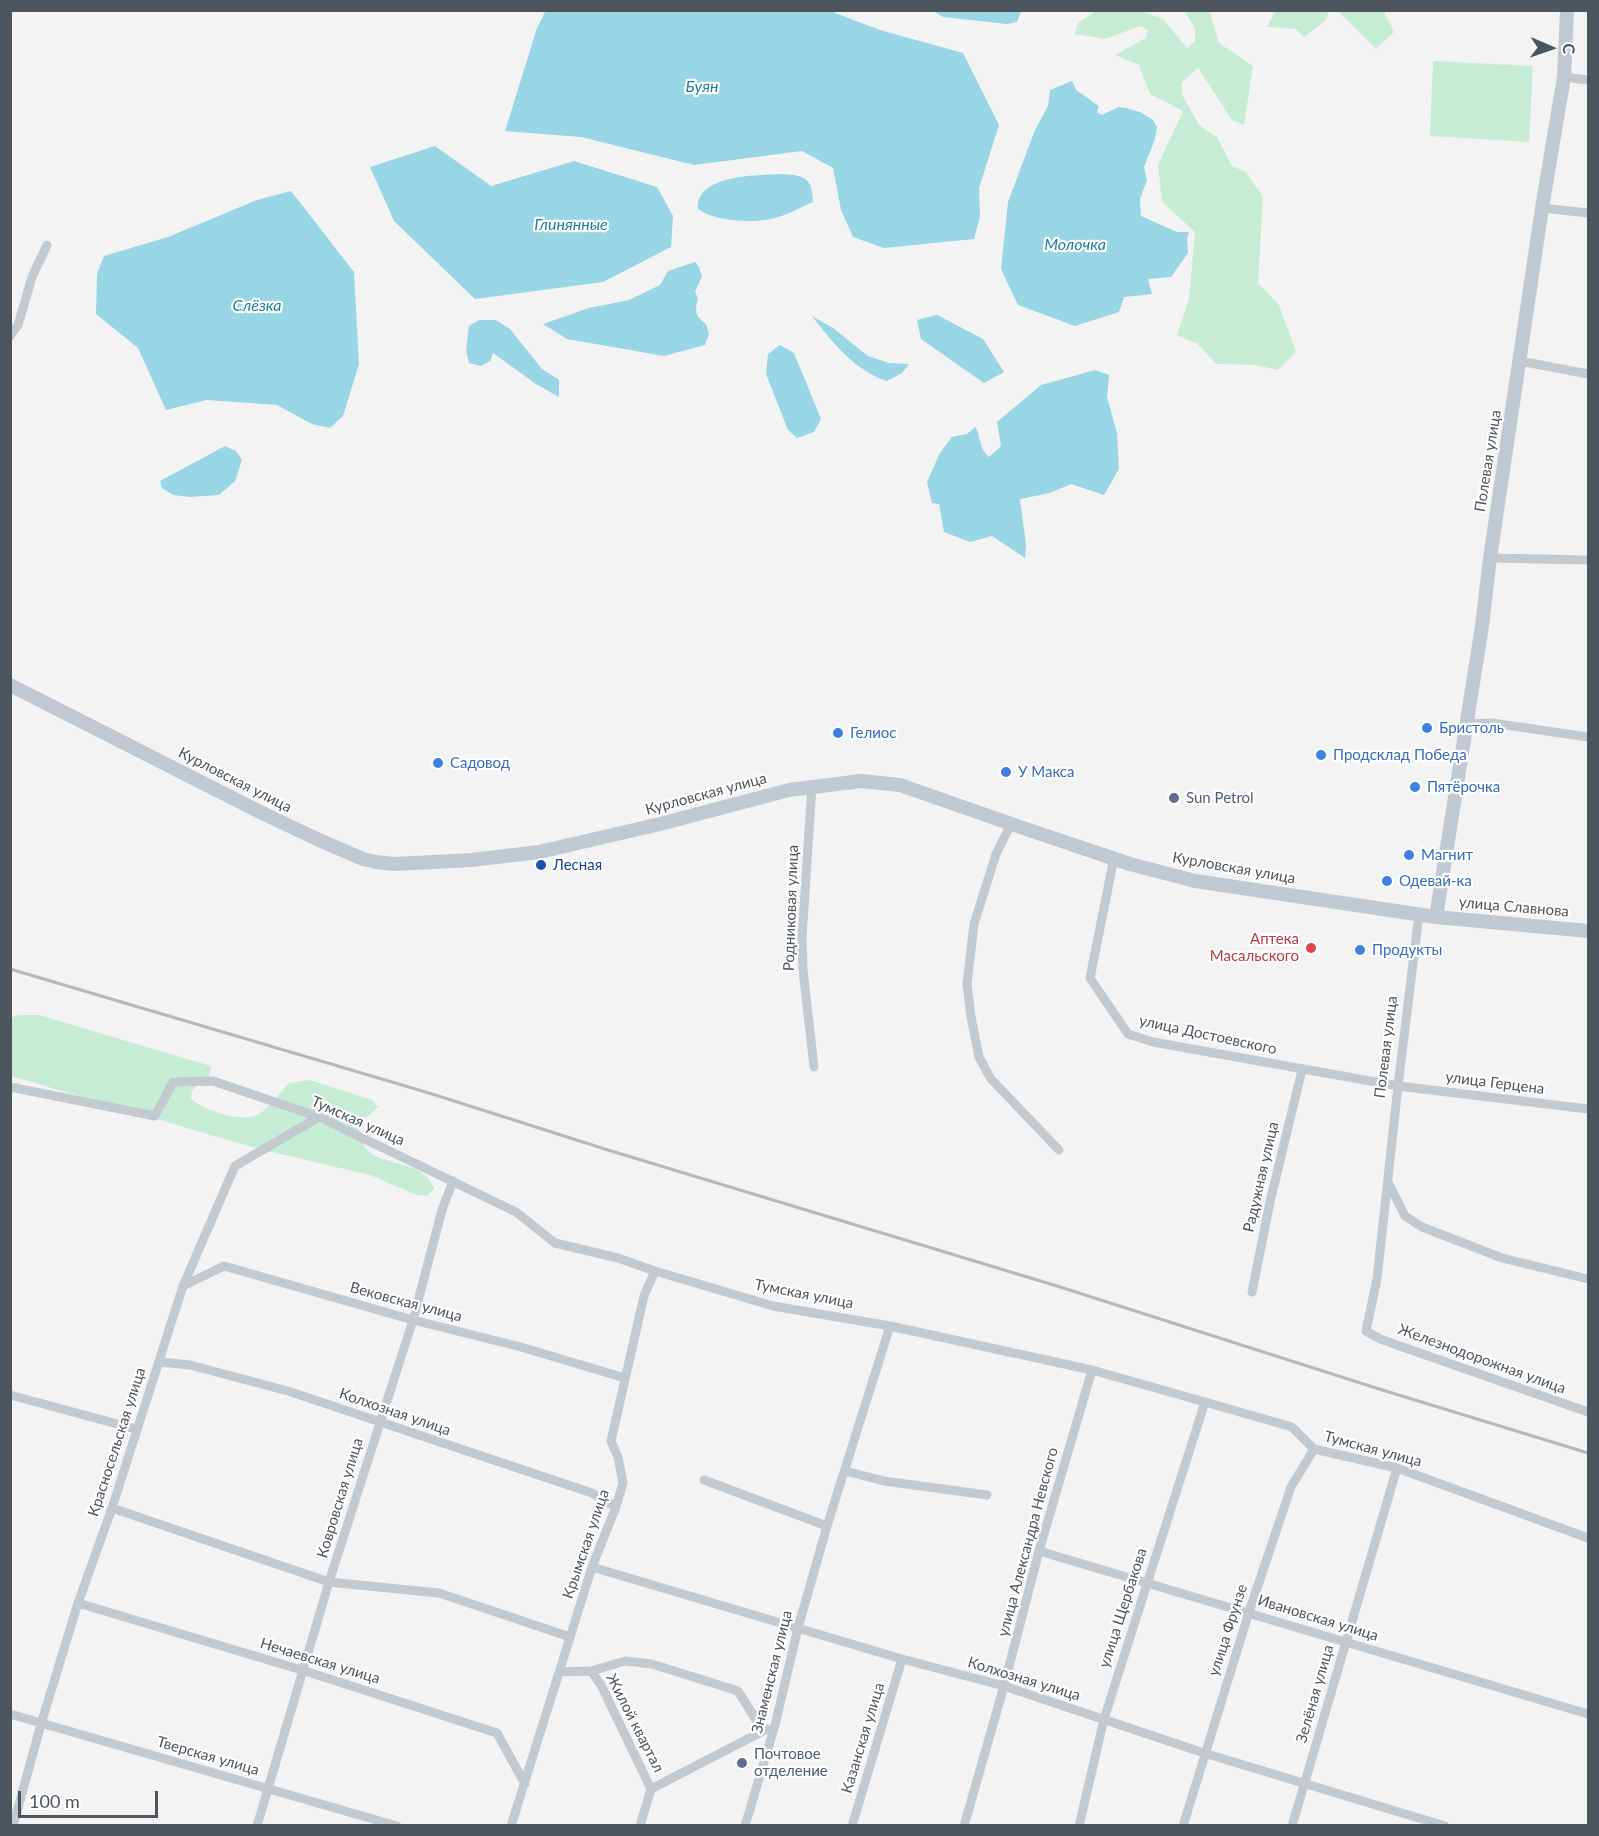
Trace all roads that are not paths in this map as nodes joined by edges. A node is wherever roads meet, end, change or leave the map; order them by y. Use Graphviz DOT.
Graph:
graph roads {
  1 [pos="1567,10"];
  2 [pos="1564,77"];
  3 [pos="1588,80"];
  4 [pos="1542,208"];
  5 [pos="1588,213"];
  6 [pos="47,244"];
  7 [pos="10,336"];
  8 [pos="1520,361"];
  9 [pos="1588,374"];
  10 [pos="1490,558"];
  11 [pos="1588,560"];
  12 [pos="10,685"];
  13 [pos="1466,724"];
  14 [pos="1588,737"];
  15 [pos="812,786"];
  16 [pos="1011,824"];
  17 [pos="1114,858"];
  18 [pos="1419,914"];
  19 [pos="1436,916"];
  20 [pos="1588,931"];
  21 [pos="814,1067"];
  22 [pos="1302,1070"];
  23 [pos="1398,1086"];
  24 [pos="10,1087"];
  25 [pos="1588,1109"];
  26 [pos="319,1117"];
  27 [pos="1059,1150"];
  28 [pos="453,1181"];
  29 [pos="1389,1184"];
  30 [pos="655,1271"];
  31 [pos="1588,1279"];
  32 [pos="183,1286"];
  33 [pos="1252,1292"];
  34 [pos="413,1320"];
  35 [pos="890,1326"];
  36 [pos="1366,1331"];
  37 [pos="160,1362"];
  38 [pos="1092,1370"];
  39 [pos="625,1378"];
  40 [pos="10,1395"];
  41 [pos="1205,1402"];
  42 [pos="1588,1412"];
  43 [pos="379,1422"];
  44 [pos="136,1429"];
  45 [pos="1314,1449"];
  46 [pos="1397,1468"];
  47 [pos="844,1471"];
  48 [pos="704,1480"];
  49 [pos="987,1495"];
  50 [pos="616,1507"];
  51 [pos="112,1508"];
  52 [pos="827,1526"];
  53 [pos="1588,1538"];
  54 [pos="1039,1551"];
  55 [pos="592,1567"];
  56 [pos="329,1582"];
  57 [pos="1147,1582"];
  58 [pos="78,1603"];
  59 [pos="1249,1612"];
  60 [pos="798,1628"];
  61 [pos="570,1637"];
  62 [pos="1346,1643"];
  63 [pos="902,1659"];
  64 [pos="304,1671"];
  65 [pos="591,1671"];
  66 [pos="559,1672"];
  67 [pos="1004,1686"];
  68 [pos="10,1714"];
  69 [pos="1588,1714"];
  70 [pos="1104,1719"];
  71 [pos="41,1724"];
  72 [pos="775,1725"];
  73 [pos="763,1731"];
  74 [pos="1204,1753"];
  75 [pos="525,1784"];
  76 [pos="1305,1784"];
  77 [pos="268,1788"];
  78 [pos="651,1789"];
  79 [pos="14,1826"];
  80 [pos="257,1826"];
  81 [pos="397,1826"];
  82 [pos="511,1826"];
  83 [pos="640,1826"];
  84 [pos="745,1826"];
  85 [pos="852,1826"];
  86 [pos="964,1826"];
  87 [pos="1079,1826"];
  88 [pos="1183,1826"];
  89 [pos="1292,1826"];
  90 [pos="1445,1826"];
  1 -- 2 [label="main road, Полевая улица"];
  2 -- 3 [label="street"];
  2 -- 4 [label="main road, Полевая улица"];
  4 -- 5 [label="street"];
  4 -- 8 [label="main road, Полевая улица"];
  6 -- 7 [label="street"];
  8 -- 9 [label="street"];
  8 -- 10 [label="main road, Полевая улица"];
  10 -- 11 [label="street"];
  10 -- 13 [label="main road, Полевая улица"];
  12 -- 15 [label="main road, Курловская улица"];
  13 -- 14 [label="street"];
  13 -- 19 [label="main road, Полевая улица"];
  15 -- 16 [label="main road, Курловская улица"];
  15 -- 21 [label="street, Родниковая улица"];
  16 -- 17 [label="main road, Курловская улица"];
  16 -- 27 [label="street"];
  17 -- 18 [label="main road, Курловская улица"];
  17 -- 22 [label="street, улица Достоевского"];
  18 -- 19 [label="main road, Курловская улица"];
  18 -- 23 [label="street, Полевая улица"];
  19 -- 20 [label="main road, улица Славнова"];
  22 -- 23 [label="street, улица Достоевского"];
  22 -- 33 [label="street, Радужная улица"];
  23 -- 25 [label="street, улица Герцена"];
  23 -- 29 [label="street, Полевая улица"];
  24 -- 26 [label="street, Тумская улица"];
  26 -- 28 [label="street, Тумская улица"];
  26 -- 32 [label="street, Красносельская улица"];
  28 -- 30 [label="street, Тумская улица"];
  28 -- 34 [label="street, Ковровская улица"];
  29 -- 31 [label="street"];
  29 -- 36 [label="street, Полевая улица"];
  30 -- 35 [label="street, Тумская улица"];
  30 -- 39 [label="street, Крымская улица"];
  32 -- 34 [label="street, Вековская улица"];
  32 -- 37 [label="street, Красносельская улица"];
  34 -- 39 [label="street, Вековская улица"];
  34 -- 43 [label="street, Ковровская улица"];
  35 -- 38 [label="street, Тумская улица"];
  35 -- 47 [label="street, Знаменская улица"];
  36 -- 42 [label="street, Железнодорожная улица"];
  37 -- 43 [label="street, Колхозная улица"];
  37 -- 44 [label="street, Красносельская улица"];
  38 -- 41 [label="street, Тумская улица"];
  38 -- 54 [label="street, улица Александра Невского"];
  39 -- 50 [label="street, Крымская улица"];
  40 -- 44 [label="street"];
  41 -- 45 [label="street, Тумская улица"];
  41 -- 57 [label="street, улица Щербакова"];
  43 -- 50 [label="street, Колхозная улица"];
  43 -- 56 [label="street, Ковровская улица"];
  44 -- 51 [label="street, Красносельская улица"];
  45 -- 46 [label="street, Тумская улица"];
  45 -- 59 [label="street, улица Фрунзе"];
  46 -- 53 [label="street, Тумская улица"];
  46 -- 62 [label="street, Зелёная улица"];
  47 -- 49 [label="street"];
  47 -- 52 [label="street, Знаменская улица"];
  48 -- 52 [label="street"];
  50 -- 55 [label="street, Крымская улица"];
  51 -- 56 [label="street"];
  51 -- 58 [label="street, Красносельская улица"];
  52 -- 60 [label="street, Знаменская улица"];
  54 -- 57 [label="street, Ивановская улица"];
  54 -- 67 [label="street, улица Александра Невского"];
  55 -- 60 [label="street, Колхозная улица"];
  55 -- 61 [label="street, Крымская улица"];
  56 -- 61 [label="street"];
  56 -- 64 [label="street, Ковровская улица"];
  57 -- 59 [label="street, Ивановская улица"];
  57 -- 70 [label="street, улица Щербакова"];
  58 -- 64 [label="street, Нечаевская улица"];
  58 -- 71 [label="street, Красносельская улица"];
  59 -- 62 [label="street, Ивановская улица"];
  59 -- 74 [label="street, улица Фрунзе"];
  60 -- 63 [label="street, Колхозная улица"];
  60 -- 72 [label="street, Знаменская улица"];
  61 -- 66 [label="street, Крымская улица"];
  62 -- 69 [label="street, Ивановская улица"];
  62 -- 76 [label="street, Зелёная улица"];
  63 -- 67 [label="street, Колхозная улица"];
  63 -- 85 [label="street, Казанская улица"];
  64 -- 75 [label="street, Нечаевская улица"];
  64 -- 77 [label="street, Ковровская улица"];
  65 -- 66 [label="street"];
  65 -- 73 [label="street"];
  65 -- 78 [label="street, Жилой квартал"];
  66 -- 75 [label="street, Крымская улица"];
  67 -- 70 [label="street, Колхозная улица"];
  67 -- 86 [label="street, улица Александра Невского"];
  68 -- 71 [label="street, Тверская улица"];
  70 -- 74 [label="street, Колхозная улица"];
  70 -- 87 [label="street, улица Щербакова"];
  71 -- 77 [label="street, Тверская улица"];
  71 -- 79 [label="street, Красносельская улица"];
  72 -- 73 [label="street, Жилой квартал"];
  72 -- 84 [label="street, Знаменская улица"];
  73 -- 78 [label="street, Жилой квартал"];
  74 -- 76 [label="street, Колхозная улица"];
  74 -- 88 [label="street, улица Фрунзе"];
  75 -- 82 [label="street, Крымская улица"];
  76 -- 89 [label="street, Зелёная улица"];
  76 -- 90 [label="street, Колхозная улица"];
  77 -- 80 [label="street, Ковровская улица"];
  77 -- 81 [label="street, Тверская улица"];
  78 -- 83 [label="street, Жилой квартал"];
}
